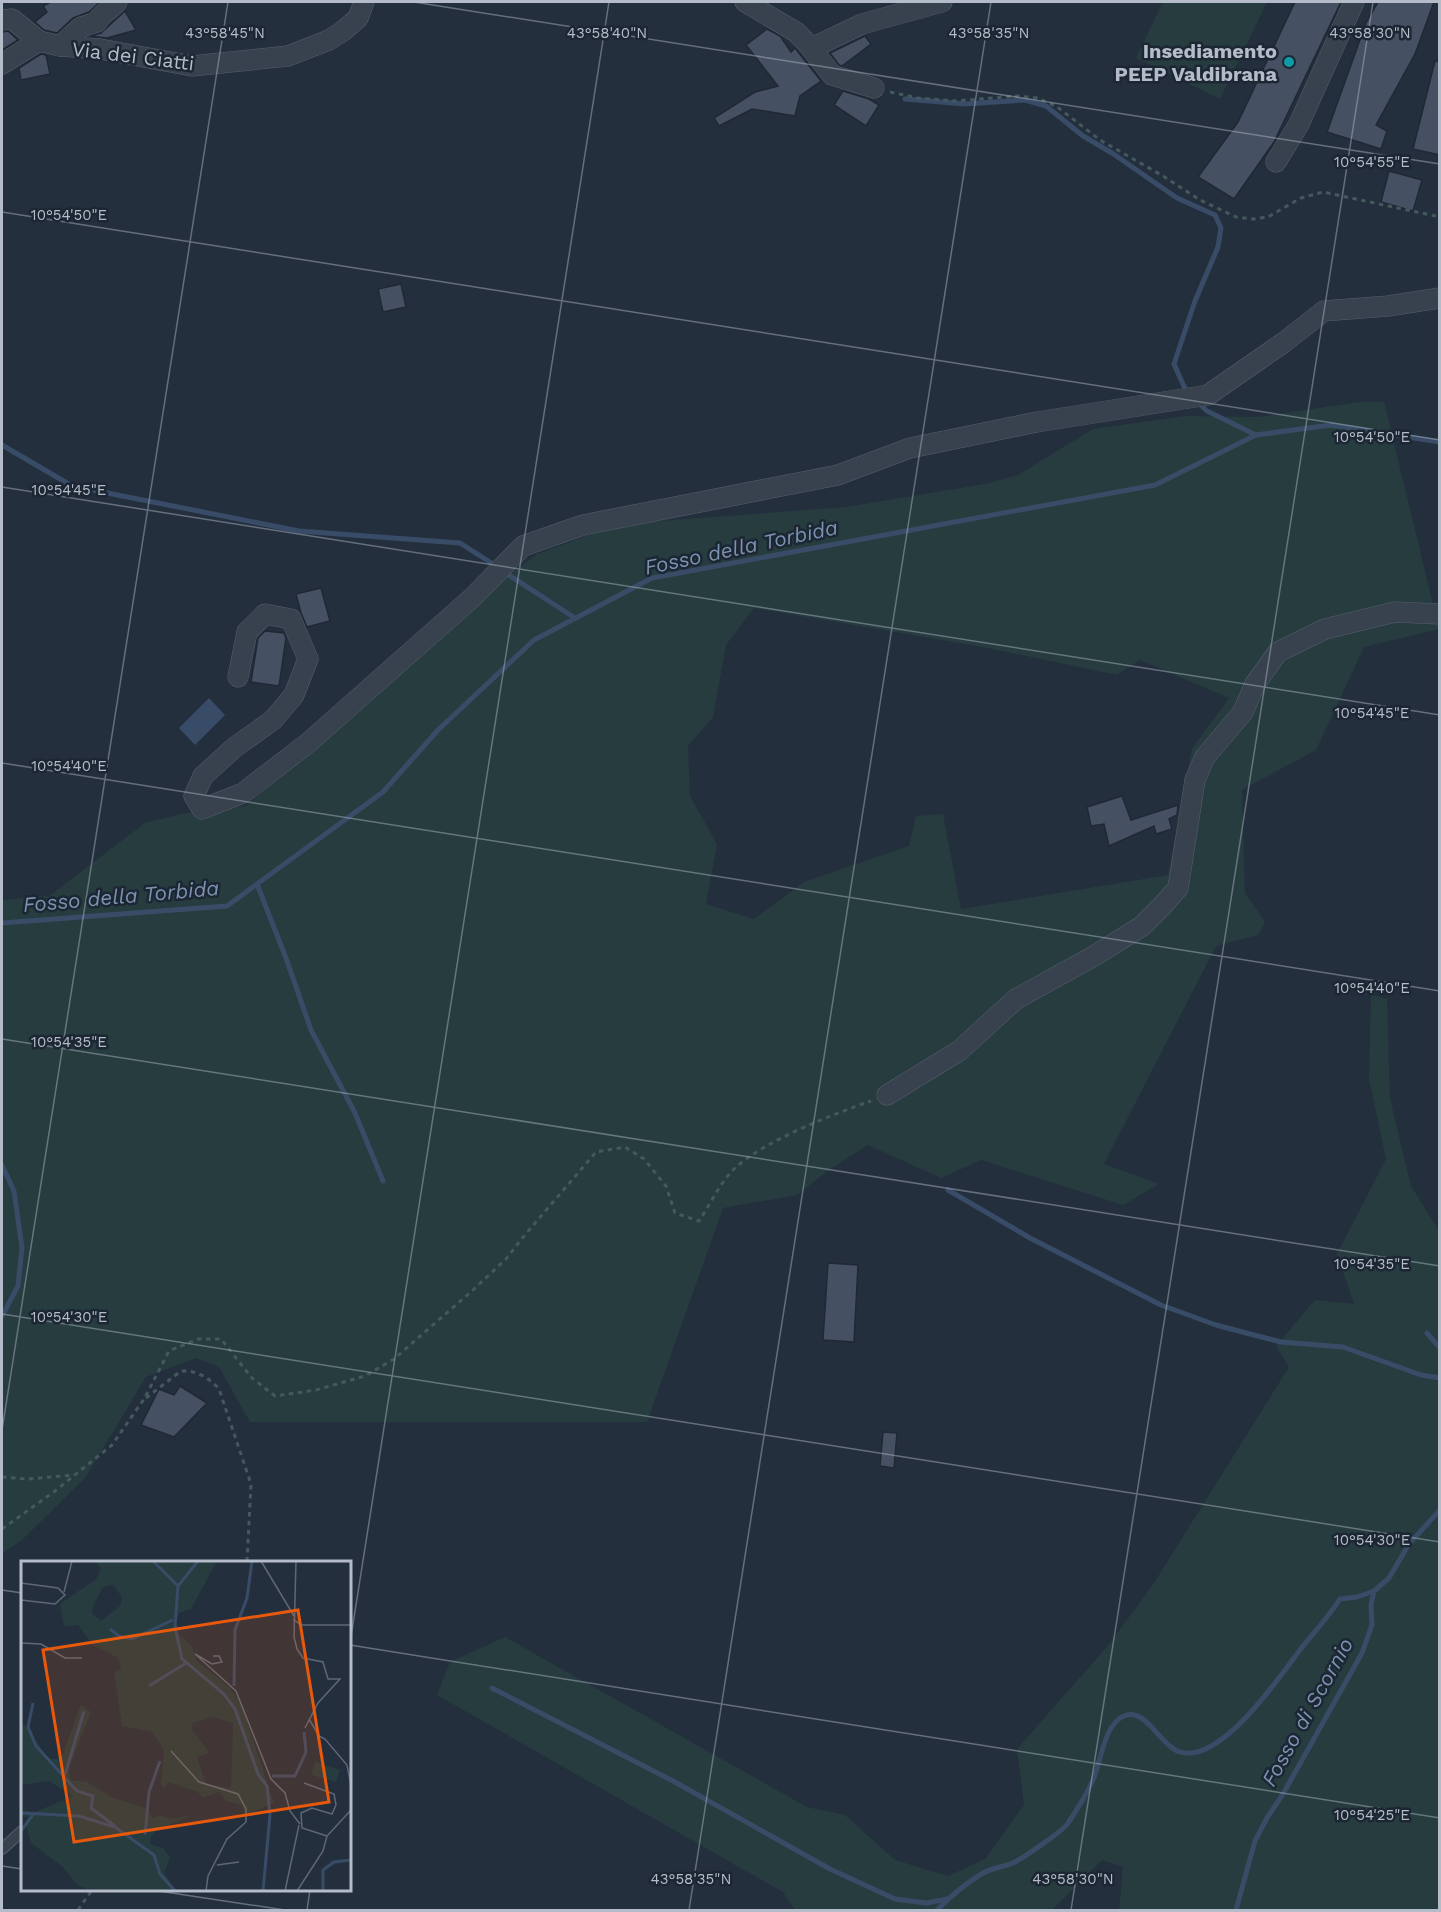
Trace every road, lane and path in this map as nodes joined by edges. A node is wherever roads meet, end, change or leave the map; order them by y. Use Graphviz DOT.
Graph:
graph roads {
  1 [pos="117,2"];
  2 [pos="364,2"];
  3 [pos="745,2"];
  4 [pos="942,2"];
  5 [pos="1354,2"];
  6 [pos="2,20"];
  7 [pos="39,41"];
  8 [pos="60,46"];
  9 [pos="812,48"];
  10 [pos="2,64"];
  11 [pos="874,88"];
  12 [pos="1276,162"];
  13 [pos="1440,217"];
  14 [pos="1440,298"];
  15 [pos="1440,615"];
  16 [pos="238,677"];
  17 [pos="887,1095"];
  18 [pos="144,1399"];
  19 [pos="76,1475"];
  20 [pos="2,1477"];
  21 [pos="2,1529"];
  22 [pos="247,1561"];
  23 [pos="21,1832"];
  24 [pos="2,1849"];
  25 [pos="91,1891"];
  26 [pos="78,1911"];
  1 -- 8 [label="street, Via dei Ciatti"];
  2 -- 8 [label="street, Via dei Ciatti"];
  3 -- 9 [label="street"];
  4 -- 9 [label="street"];
  5 -- 12 [label="street"];
  6 -- 7 [label="street, Via dei Ciatti"];
  7 -- 8 [label="street, Via dei Ciatti"];
  7 -- 10 [label="street"];
  9 -- 11 [label="street"];
  11 -- 13 [label="path"];
  14 -- 16 [label="street"];
  15 -- 17 [label="street"];
  17 -- 18 [label="path"];
  18 -- 19 [label="path"];
  18 -- 22 [label="path"];
  19 -- 20 [label="path"];
  19 -- 21 [label="path"];
  23 -- 24 [label="lane"];
  25 -- 26 [label="path"];
}
